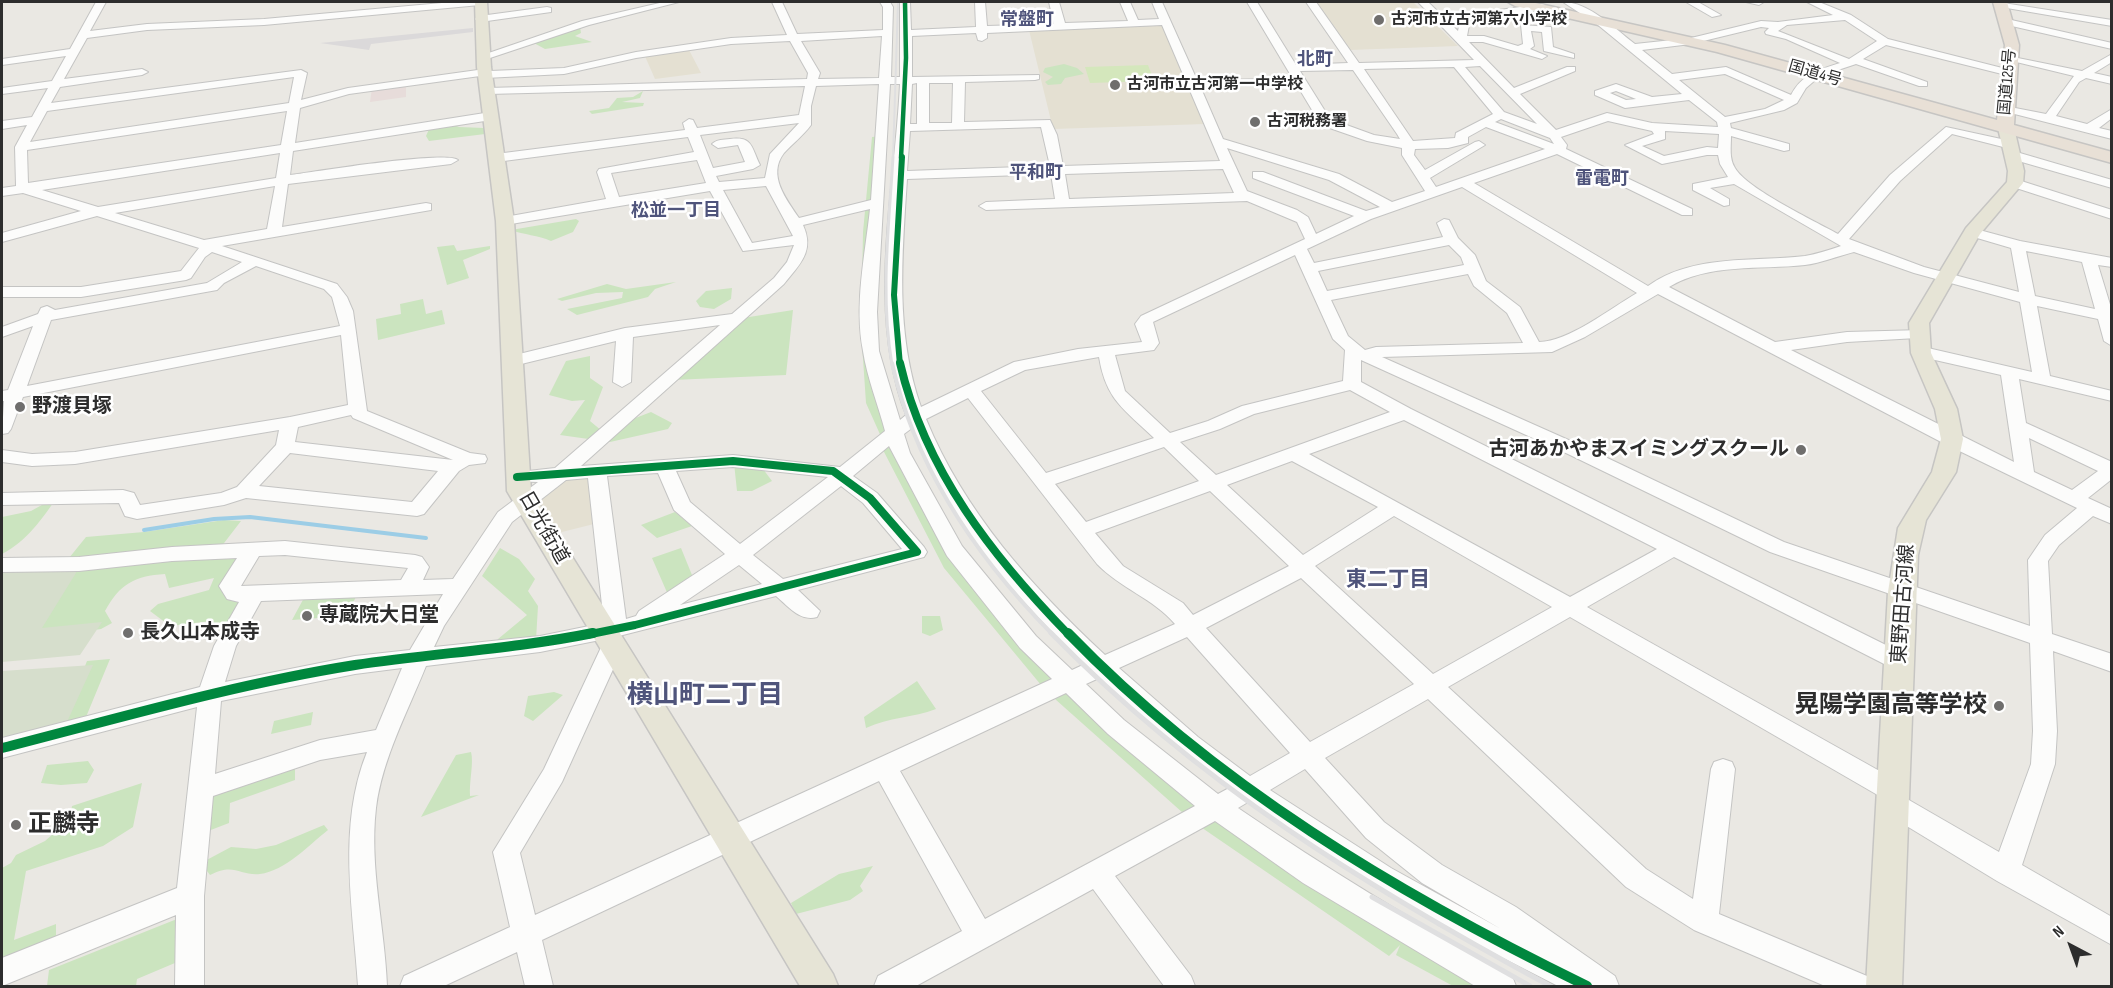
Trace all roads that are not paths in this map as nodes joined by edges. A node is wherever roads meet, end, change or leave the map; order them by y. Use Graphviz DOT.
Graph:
graph roads {
  1 [pos="101,2"];
  2 [pos="480,2"];
  3 [pos="674,2"];
  4 [pos="777,2"];
  5 [pos="885,2"];
  6 [pos="905,2"];
  7 [pos="980,2"];
  8 [pos="1054,2"];
  9 [pos="1125,2"];
  10 [pos="1157,2"];
  11 [pos="1252,2"];
  12 [pos="1311,2"];
  13 [pos="1423,2"];
  14 [pos="1515,2"];
  15 [pos="1568,2"];
  16 [pos="1691,2"];
  17 [pos="1751,2"];
  18 [pos="1760,2"];
  19 [pos="1812,2"];
  20 [pos="2000,3"];
  21 [pos="661,5"];
  22 [pos="633,7"];
  23 [pos="1541,7"];
  24 [pos="2100,9"];
  25 [pos="547,10"];
  26 [pos="671,13"];
  27 [pos="1716,15"];
  28 [pos="1466,17"];
  29 [pos="1847,17"];
  30 [pos="2085,17"];
  31 [pos="1592,18"];
  32 [pos="480,19"];
  33 [pos="1443,20"];
  34 [pos="1167,22"];
  35 [pos="2007,22"];
  36 [pos="1134,23"];
  37 [pos="2112,23"];
  38 [pos="1060,25"];
  39 [pos="1780,25"];
  40 [pos="1490,28"];
  41 [pos="897,33"];
  42 [pos="982,34"];
  43 [pos="83,35"];
  44 [pos="1465,38"];
  45 [pos="796,39"];
  46 [pos="1884,41"];
  47 [pos="2112,46"];
  48 [pos="1630,48"];
  49 [pos="1690,48"];
  50 [pos="1518,49"];
  51 [pos="73,52"];
  52 [pos="1542,53"];
  53 [pos="1499,56"];
  54 [pos="1570,56"];
  55 [pos="483,57"];
  56 [pos="2112,57"];
  57 [pos="1852,61"];
  58 [pos="2,62"];
  59 [pos="1456,63"];
  60 [pos="1484,63"];
  61 [pos="2011,65"];
  62 [pos="1355,66"];
  63 [pos="1291,68"];
  64 [pos="1571,69"];
  65 [pos="142,72"];
  66 [pos="485,73"];
  67 [pos="1816,74"];
  68 [pos="2084,74"];
  69 [pos="1035,77"];
  70 [pos="1669,78"];
  71 [pos="959,80"];
  72 [pos="914,81"];
  73 [pos="2112,81"];
  74 [pos="883,82"];
  75 [pos="1299,82"];
  76 [pos="1193,83"];
  77 [pos="55,84"];
  78 [pos="812,84"];
  79 [pos="1923,84"];
  80 [pos="2,91"];
  81 [pos="488,91"];
  82 [pos="1513,92"];
  83 [pos="1691,96"];
  84 [pos="1793,100"];
  85 [pos="1651,101"];
  86 [pos="1630,104"];
  87 [pos="294,106"];
  88 [pos="41,108"];
  89 [pos="805,112"];
  90 [pos="2112,112"];
  91 [pos="1500,115"];
  92 [pos="491,116"];
  93 [pos="2049,118"];
  94 [pos="35,120"];
  95 [pos="1630,121"];
  96 [pos="1485,123"];
  97 [pos="2,125"];
  98 [pos="958,126"];
  99 [pos="1725,126"];
  100 [pos="913,127"];
  101 [pos="1657,127"];
  102 [pos="2089,129"];
  103 [pos="1507,130"];
  104 [pos="2009,134"];
  105 [pos="1554,135"];
  106 [pos="2112,135"];
  107 [pos="1464,140"];
  108 [pos="1217,141"];
  109 [pos="1409,145"];
  110 [pos="1479,145"];
  111 [pos="697,146"];
  112 [pos="21,147"];
  113 [pos="287,147"];
  114 [pos="1784,147"];
  115 [pos="1559,149"];
  116 [pos="1725,152"];
  117 [pos="496,158"];
  118 [pos="2112,158"];
  119 [pos="451,160"];
  120 [pos="1226,165"];
  121 [pos="1056,169"];
  122 [pos="900,175"];
  123 [pos="1258,175"];
  124 [pos="1422,177"];
  125 [pos="711,179"];
  126 [pos="1737,179"];
  127 [pos="282,181"];
  128 [pos="769,182"];
  129 [pos="1462,182"];
  130 [pos="1166,183"];
  131 [pos="2015,183"];
  132 [pos="2112,184"];
  133 [pos="1354,186"];
  134 [pos="24,188"];
  135 [pos="2,192"];
  136 [pos="1433,192"];
  137 [pos="1247,196"];
  138 [pos="1327,201"];
  139 [pos="614,202"];
  140 [pos="1724,202"];
  141 [pos="877,203"];
  142 [pos="1063,203"];
  143 [pos="986,206"];
  144 [pos="426,207"];
  145 [pos="1391,207"];
  146 [pos="96,212"];
  147 [pos="1687,213"];
  148 [pos="2112,215"];
  149 [pos="1366,216"];
  150 [pos="55,220"];
  151 [pos="1303,220"];
  152 [pos="505,221"];
  153 [pos="795,223"];
  154 [pos="1444,223"];
  155 [pos="2,225"];
  156 [pos="274,232"];
  157 [pos="1972,232"];
  158 [pos="2,238"];
  159 [pos="802,239"];
  160 [pos="1452,240"];
  161 [pos="1840,240"];
  162 [pos="2018,245"];
  163 [pos="207,246"];
  164 [pos="1306,246"];
  165 [pos="1856,248"];
  166 [pos="2089,259"];
  167 [pos="254,261"];
  168 [pos="2112,263"];
  169 [pos="1309,268"];
  170 [pos="1473,268"];
  171 [pos="1945,277"];
  172 [pos="1652,290"];
  173 [pos="2,292"];
  174 [pos="55,294"];
  175 [pos="1321,297"];
  176 [pos="2027,298"];
  177 [pos="2108,316"];
  178 [pos="44,317"];
  179 [pos="736,318"];
  180 [pos="2,332"];
  181 [pos="625,333"];
  182 [pos="349,334"];
  183 [pos="2112,341"];
  184 [pos="1918,342"];
  185 [pos="1773,347"];
  186 [pos="1534,349"];
  187 [pos="1106,351"];
  188 [pos="1359,352"];
  189 [pos="513,361"];
  190 [pos="2009,372"];
  191 [pos="2042,380"];
  192 [pos="622,382"];
  193 [pos="1352,384"];
  194 [pos="970,390"];
  195 [pos="8,395"];
  196 [pos="2112,396"];
  197 [pos="357,408"];
  198 [pos="1405,413"];
  199 [pos="917,416"];
  200 [pos="290,423"];
  201 [pos="2017,426"];
  202 [pos="2,429"];
  203 [pos="892,434"];
  204 [pos="1165,438"];
  205 [pos="1952,440"];
  206 [pos="285,447"];
  207 [pos="1292,453"];
  208 [pos="2,456"];
  209 [pos="466,462"];
  210 [pos="665,467"];
  211 [pos="2111,470"];
  212 [pos="597,473"];
  213 [pos="2025,474"];
  214 [pos="559,475"];
  215 [pos="842,476"];
  216 [pos="517,477"];
  217 [pos="1043,482"];
  218 [pos="1211,483"];
  219 [pos="244,491"];
  220 [pos="2,499"];
  221 [pos="524,501"];
  222 [pos="2083,502"];
  223 [pos="1393,507"];
  224 [pos="2112,517"];
  225 [pos="1080,531"];
  226 [pos="1672,549"];
  227 [pos="253,550"];
  228 [pos="739,555"];
  229 [pos="2,565"];
  230 [pos="1302,566"];
  231 [pos="461,586"];
  232 [pos="408,587"];
  233 [pos="780,587"];
  234 [pos="1901,592"];
  235 [pos="255,594"];
  236 [pos="1569,608"];
  237 [pos="809,611"];
  238 [pos="1191,626"];
  239 [pos="617,633"];
  240 [pos="2042,639"];
  241 [pos="417,659"];
  242 [pos="1900,662"];
  243 [pos="2112,663"];
  244 [pos="1101,667"];
  245 [pos="1067,682"];
  246 [pos="1428,686"];
  247 [pos="210,694"];
  248 [pos="384,739"];
  249 [pos="2,748"];
  250 [pos="1309,755"];
  251 [pos="885,768"];
  252 [pos="1723,769"];
  253 [pos="200,789"];
  254 [pos="1248,790"];
  255 [pos="1892,797"];
  256 [pos="1215,808"];
  257 [pos="731,840"];
  258 [pos="2006,872"];
  259 [pos="1097,873"];
  260 [pos="190,897"];
  261 [pos="1704,921"];
  262 [pos="2112,932"];
  263 [pos="526,935"];
  264 [pos="980,937"];
  265 [pos="2,972"];
  266 [pos="190,987"];
  267 [pos="373,987"];
  268 [pos="414,987"];
  269 [pos="539,987"];
  270 [pos="820,987"];
  271 [pos="888,987"];
  272 [pos="1181,987"];
  273 [pos="1502,987"];
  274 [pos="1587,987"];
  275 [pos="1605,987"];
  276 [pos="1857,987"];
  277 [pos="1884,987"];
  1 -- 43 [label="street"];
  2 -- 32 [label="main road, 日光街道"];
  2 -- 43 [label="street"];
  3 -- 21 [label="street"];
  4 -- 45 [label="street"];
  5 -- 41 [label="street"];
  6 -- 41 [label="street"];
  7 -- 42 [label="street"];
  8 -- 38 [label="street"];
  9 -- 36 [label="street"];
  10 -- 34 [label="street"];
  11 -- 63 [label="street"];
  12 -- 62 [label="street"];
  13 -- 33 [label="street"];
  14 -- 23 [label="highway, 国道4号"];
  15 -- 31 [label="street"];
  16 -- 27 [label="street"];
  17 -- 18 [label="street"];
  19 -- 29 [label="street"];
  20 -- 30 [label="street"];
  20 -- 35 [label="highway, 国道125号"];
  21 -- 22 [label="street"];
  21 -- 26 [label="street"];
  22 -- 55 [label="street"];
  23 -- 28 [label="street"];
  23 -- 31 [label="highway, 国道4号"];
  24 -- 30 [label="street"];
  25 -- 32 [label="street"];
  28 -- 33 [label="street"];
  28 -- 44 [label="street"];
  29 -- 39 [label="street"];
  29 -- 46 [label="street"];
  30 -- 37 [label="street"];
  31 -- 48 [label="street"];
  31 -- 49 [label="highway, 国道4号"];
  32 -- 55 [label="main road, 日光街道"];
  33 -- 44 [label="street"];
  34 -- 36 [label="street"];
  34 -- 76 [label="street"];
  35 -- 47 [label="street"];
  35 -- 61 [label="highway, 国道125号"];
  36 -- 38 [label="street"];
  38 -- 42 [label="street"];
  39 -- 49 [label="street"];
  39 -- 57 [label="street"];
  40 -- 44 [label="street"];
  41 -- 42 [label="street"];
  41 -- 45 [label="street"];
  41 -- 72 [label="street"];
  41 -- 74 [label="street"];
  43 -- 51 [label="street"];
  44 -- 50 [label="street"];
  44 -- 53 [label="street"];
  44 -- 60 [label="street"];
  45 -- 66 [label="street"];
  45 -- 78 [label="street"];
  46 -- 57 [label="street"];
  46 -- 61 [label="street"];
  48 -- 49 [label="street"];
  48 -- 70 [label="street"];
  49 -- 67 [label="highway, 国道4号"];
  50 -- 52 [label="street"];
  50 -- 52 [label="street"];
  51 -- 58 [label="street"];
  51 -- 77 [label="street"];
  52 -- 54 [label="street"];
  55 -- 66 [label="main road, 日光街道"];
  56 -- 68 [label="street"];
  57 -- 67 [label="street"];
  57 -- 79 [label="street"];
  59 -- 60 [label="street"];
  59 -- 62 [label="street"];
  59 -- 91 [label="street"];
  60 -- 82 [label="street"];
  61 -- 68 [label="street"];
  61 -- 104 [label="highway, 国道125号"];
  62 -- 63 [label="street"];
  62 -- 109 [label="street"];
  63 -- 75 [label="street"];
  64 -- 82 [label="street"];
  65 -- 77 [label="street"];
  66 -- 81 [label="main road, 日光街道"];
  66 -- 87 [label="street"];
  67 -- 84 [label="street"];
  67 -- 104 [label="highway, 国道4号"];
  68 -- 73 [label="street"];
  68 -- 93 [label="street"];
  69 -- 71 [label="street"];
  70 -- 83 [label="street"];
  70 -- 84 [label="street"];
  71 -- 72 [label="street"];
  71 -- 98 [label="street"];
  72 -- 74 [label="street"];
  72 -- 100 [label="street"];
  74 -- 78 [label="street"];
  74 -- 141 [label="street"];
  75 -- 76 [label="street"];
  75 -- 109 [label="street"];
  76 -- 108 [label="street"];
  77 -- 80 [label="street"];
  77 -- 88 [label="street"];
  78 -- 81 [label="street"];
  78 -- 89 [label="street"];
  81 -- 92 [label="main road, 日光街道"];
  82 -- 105 [label="street"];
  83 -- 85 [label="street"];
  83 -- 99 [label="street"];
  84 -- 99 [label="street"];
  85 -- 86 [label="street"];
  85 -- 86 [label="street"];
  86 -- 95 [label="street"];
  87 -- 88 [label="street"];
  87 -- 112 [label="street"];
  87 -- 113 [label="street"];
  88 -- 94 [label="street"];
  89 -- 111 [label="street"];
  89 -- 128 [label="street"];
  90 -- 102 [label="street"];
  91 -- 96 [label="street"];
  91 -- 105 [label="street"];
  92 -- 113 [label="street"];
  92 -- 117 [label="main road, 日光街道"];
  93 -- 102 [label="street"];
  93 -- 104 [label="street"];
  94 -- 97 [label="street"];
  94 -- 112 [label="street"];
  95 -- 101 [label="street"];
  95 -- 105 [label="street"];
  96 -- 103 [label="street"];
  96 -- 107 [label="street"];
  98 -- 100 [label="street"];
  98 -- 121 [label="street"];
  99 -- 101 [label="street"];
  99 -- 114 [label="street"];
  99 -- 116 [label="street"];
  100 -- 122 [label="street"];
  101 -- 116 [label="street"];
  102 -- 106 [label="street"];
  103 -- 110 [label="street"];
  103 -- 115 [label="street"];
  104 -- 118 [label="highway, 国道4号"];
  104 -- 131 [label="main road"];
  104 -- 132 [label="street"];
  104 -- 161 [label="street"];
  105 -- 115 [label="street"];
  107 -- 109 [label="street"];
  107 -- 110 [label="street"];
  108 -- 120 [label="street"];
  108 -- 133 [label="street"];
  109 -- 124 [label="street"];
  110 -- 124 [label="street"];
  111 -- 117 [label="street"];
  111 -- 125 [label="street"];
  111 -- 125 [label="street"];
  111 -- 139 [label="street"];
  112 -- 134 [label="street"];
  113 -- 127 [label="street"];
  113 -- 134 [label="street"];
  115 -- 129 [label="street"];
  115 -- 147 [label="street"];
  116 -- 126 [label="street"];
  117 -- 152 [label="main road, 日光街道"];
  119 -- 127 [label="street"];
  120 -- 130 [label="street"];
  120 -- 137 [label="street"];
  121 -- 122 [label="street"];
  121 -- 130 [label="street"];
  121 -- 142 [label="street"];
  122 -- 199 [label="street"];
  123 -- 138 [label="street"];
  124 -- 136 [label="street"];
  125 -- 128 [label="street"];
  125 -- 139 [label="street"];
  125 -- 159 [label="street"];
  126 -- 140 [label="street"];
  126 -- 161 [label="street"];
  127 -- 146 [label="street"];
  127 -- 156 [label="street"];
  128 -- 153 [label="street"];
  129 -- 136 [label="street"];
  129 -- 172 [label="street"];
  130 -- 137 [label="street"];
  130 -- 142 [label="street"];
  131 -- 148 [label="street"];
  131 -- 157 [label="main road"];
  133 -- 138 [label="street"];
  133 -- 145 [label="street"];
  134 -- 135 [label="street"];
  134 -- 146 [label="street"];
  136 -- 145 [label="street"];
  137 -- 151 [label="street"];
  138 -- 149 [label="street"];
  138 -- 151 [label="street"];
  139 -- 152 [label="street"];
  141 -- 153 [label="street"];
  141 -- 203 [label="street"];
  142 -- 143 [label="street"];
  144 -- 156 [label="street"];
  145 -- 149 [label="street"];
  146 -- 150 [label="street"];
  146 -- 163 [label="street"];
  149 -- 164 [label="street"];
  150 -- 155 [label="street"];
  150 -- 158 [label="street"];
  151 -- 164 [label="street"];
  152 -- 189 [label="main road, 日光街道"];
  153 -- 159 [label="street"];
  154 -- 160 [label="street"];
  156 -- 163 [label="street"];
  157 -- 162 [label="street"];
  157 -- 171 [label="main road"];
  159 -- 179 [label="street"];
  160 -- 169 [label="street"];
  160 -- 170 [label="street"];
  161 -- 165 [label="street"];
  162 -- 166 [label="street"];
  162 -- 176 [label="street"];
  163 -- 167 [label="street"];
  163 -- 174 [label="street"];
  164 -- 169 [label="street"];
  164 -- 187 [label="street"];
  165 -- 171 [label="street"];
  165 -- 172 [label="street"];
  166 -- 168 [label="street"];
  166 -- 177 [label="street"];
  167 -- 178 [label="street"];
  167 -- 182 [label="street"];
  169 -- 175 [label="street"];
  170 -- 175 [label="street"];
  170 -- 186 [label="street"];
  171 -- 176 [label="street"];
  171 -- 184 [label="main road"];
  172 -- 185 [label="street"];
  172 -- 186 [label="street"];
  173 -- 174 [label="street"];
  174 -- 178 [label="street"];
  175 -- 188 [label="street"];
  176 -- 177 [label="street"];
  176 -- 191 [label="street"];
  177 -- 183 [label="street"];
  178 -- 180 [label="street"];
  178 -- 195 [label="street"];
  179 -- 181 [label="street"];
  179 -- 214 [label="street"];
  181 -- 189 [label="street"];
  181 -- 192 [label="street"];
  182 -- 195 [label="street"];
  182 -- 197 [label="street"];
  184 -- 185 [label="street"];
  184 -- 190 [label="street"];
  184 -- 205 [label="main road, 東野田古河線"];
  185 -- 205 [label="street"];
  186 -- 188 [label="street"];
  187 -- 194 [label="street"];
  187 -- 204 [label="street"];
  188 -- 193 [label="street"];
  188 -- 234 [label="street"];
  189 -- 216 [label="main road, 日光街道"];
  190 -- 191 [label="street"];
  190 -- 201 [label="street"];
  191 -- 196 [label="street"];
  193 -- 198 [label="street"];
  193 -- 204 [label="street"];
  194 -- 199 [label="street"];
  194 -- 217 [label="street"];
  195 -- 202 [label="street"];
  197 -- 200 [label="street"];
  197 -- 209 [label="street"];
  198 -- 207 [label="street"];
  198 -- 226 [label="street"];
  199 -- 203 [label="street"];
  199 -- 244 [label="street"];
  200 -- 206 [label="street"];
  200 -- 208 [label="street"];
  201 -- 211 [label="street"];
  201 -- 213 [label="street"];
  203 -- 215 [label="street"];
  203 -- 245 [label="street"];
  204 -- 217 [label="street"];
  204 -- 218 [label="street"];
  205 -- 213 [label="street"];
  205 -- 234 [label="main road, 東野田古河線"];
  206 -- 209 [label="street"];
  206 -- 219 [label="street"];
  207 -- 218 [label="street"];
  207 -- 223 [label="street"];
  209 -- 219 [label="street"];
  210 -- 212 [label="street"];
  210 -- 215 [label="street"];
  210 -- 228 [label="street"];
  211 -- 222 [label="street"];
  212 -- 214 [label="street"];
  212 -- 239 [label="street"];
  213 -- 222 [label="street"];
  214 -- 216 [label="street"];
  214 -- 221 [label="street"];
  215 -- 228 [label="street"];
  215 -- 233 [label="street"];
  216 -- 221 [label="main road, 日光街道"];
  217 -- 225 [label="street"];
  218 -- 225 [label="street"];
  218 -- 230 [label="street"];
  219 -- 220 [label="street"];
  221 -- 231 [label="street"];
  221 -- 239 [label="main road, 日光街道"];
  222 -- 224 [label="street"];
  222 -- 240 [label="street"];
  223 -- 230 [label="street"];
  223 -- 236 [label="street"];
  225 -- 238 [label="street"];
  226 -- 236 [label="street"];
  226 -- 242 [label="street"];
  227 -- 229 [label="street"];
  227 -- 232 [label="street"];
  227 -- 235 [label="street"];
  228 -- 233 [label="street"];
  228 -- 239 [label="street"];
  230 -- 238 [label="street"];
  230 -- 246 [label="street"];
  231 -- 232 [label="street"];
  231 -- 241 [label="street"];
  232 -- 235 [label="street"];
  233 -- 237 [label="street"];
  233 -- 239 [label="street"];
  234 -- 240 [label="street"];
  234 -- 242 [label="main road, 東野田古河線"];
  235 -- 247 [label="street"];
  236 -- 246 [label="street"];
  236 -- 255 [label="street"];
  238 -- 244 [label="street"];
  238 -- 250 [label="street"];
  239 -- 241 [label="street"];
  239 -- 257 [label="main road, 日光街道"];
  239 -- 263 [label="street"];
  240 -- 243 [label="street"];
  240 -- 258 [label="street"];
  241 -- 247 [label="street"];
  241 -- 248 [label="street"];
  242 -- 255 [label="main road, 東野田古河線"];
  244 -- 245 [label="street"];
  244 -- 254 [label="street"];
  245 -- 251 [label="street"];
  245 -- 256 [label="street"];
  246 -- 250 [label="street"];
  246 -- 261 [label="street"];
  247 -- 249 [label="street"];
  247 -- 253 [label="street"];
  248 -- 253 [label="street"];
  248 -- 267 [label="street"];
  250 -- 254 [label="street"];
  250 -- 275 [label="street"];
  251 -- 257 [label="street"];
  251 -- 264 [label="street"];
  252 -- 261 [label="street"];
  253 -- 260 [label="street"];
  254 -- 256 [label="street"];
  254 -- 274 [label="street"];
  255 -- 258 [label="street"];
  255 -- 277 [label="main road, 東野田古河線"];
  256 -- 259 [label="street"];
  256 -- 273 [label="street"];
  257 -- 263 [label="street"];
  257 -- 270 [label="main road, 日光街道"];
  258 -- 262 [label="street"];
  259 -- 264 [label="street"];
  259 -- 272 [label="street"];
  260 -- 265 [label="street"];
  260 -- 266 [label="street"];
  261 -- 276 [label="street"];
  263 -- 268 [label="street"];
  263 -- 269 [label="street"];
  264 -- 271 [label="street"];
}
